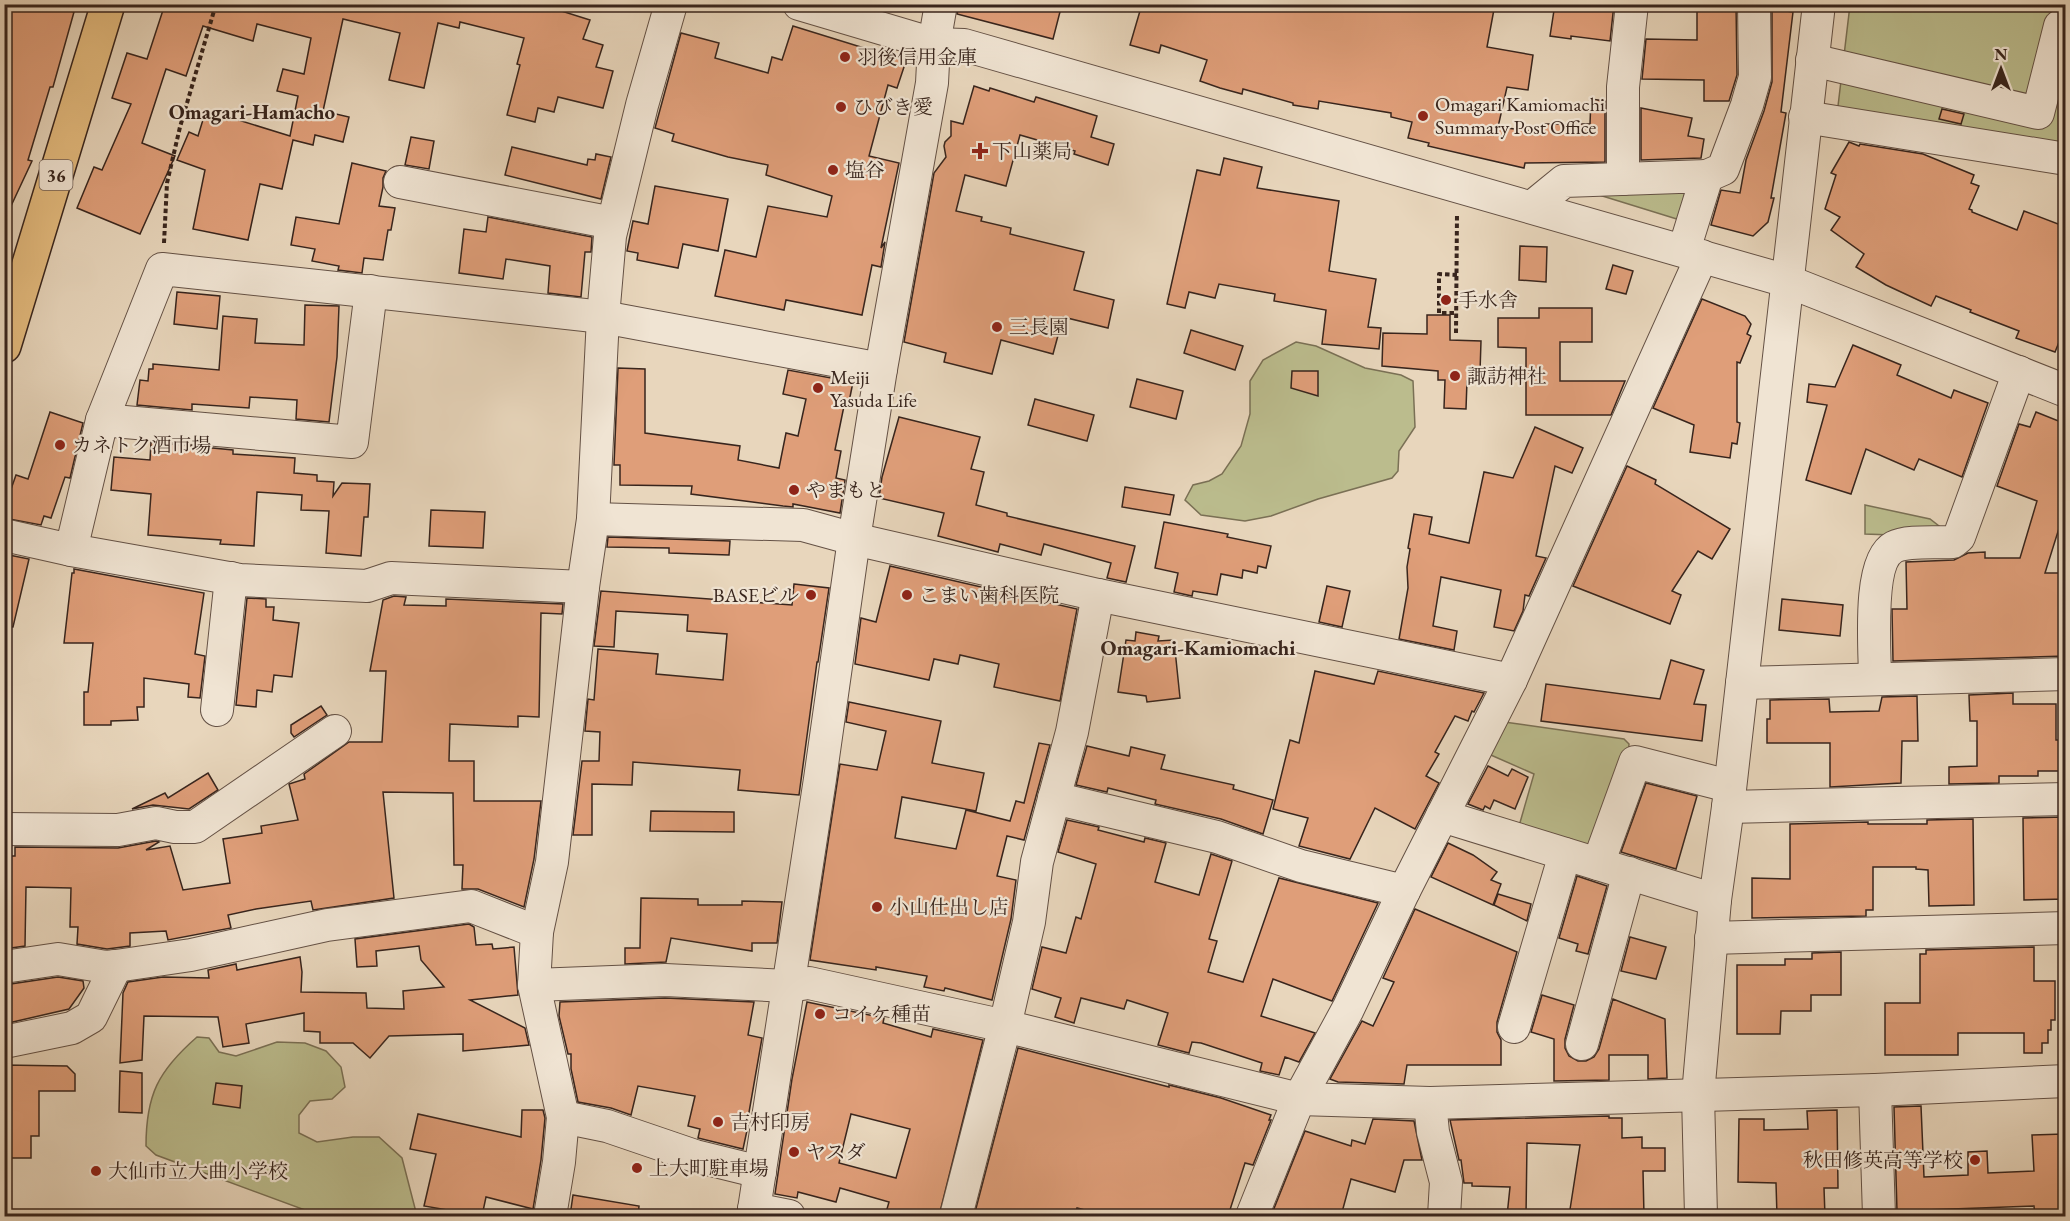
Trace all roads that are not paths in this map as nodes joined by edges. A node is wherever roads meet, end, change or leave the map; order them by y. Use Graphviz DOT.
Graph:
graph roads {
  1 [pos="108,4"];
  2 [pos="670,4"];
  3 [pos="799,4"];
  4 [pos="941,4"];
  5 [pos="1632,4"];
  6 [pos="1754,4"];
  7 [pos="1819,4"];
  8 [pos="2066,28"];
  9 [pos="934,44"];
  10 [pos="1812,60"];
  11 [pos="1805,117"];
  12 [pos="2066,159"];
  13 [pos="1707,176"];
  14 [pos="1623,179"];
  15 [pos="400,182"];
  16 [pos="1532,207"];
  17 [pos="613,223"];
  18 [pos="1693,253"];
  19 [pos="1787,281"];
  20 [pos="371,291"];
  21 [pos="603,317"];
  22 [pos="4,346"];
  23 [pos="881,369"];
  24 [pos="2019,372"];
  25 [pos="2066,391"];
  26 [pos="102,420"];
  27 [pos="593,519"];
  28 [pos="4,535"];
  29 [pos="854,539"];
  30 [pos="71,550"];
  31 [pos="231,578"];
  32 [pos="583,587"];
  33 [pos="1098,595"];
  34 [pos="2066,674"];
  35 [pos="1511,680"];
  36 [pos="1875,680"];
  37 [pos="1742,683"];
  38 [pos="217,710"];
  39 [pos="335,731"];
  40 [pos="1728,797"];
  41 [pos="1054,798"];
  42 [pos="2066,799"];
  43 [pos="1442,816"];
  44 [pos="4,829"];
  45 [pos="1565,854"];
  46 [pos="1598,864"];
  47 [pos="1629,873"];
  48 [pos="1404,891"];
  49 [pos="1715,900"];
  50 [pos="2066,928"];
  51 [pos="537,932"];
  52 [pos="1712,938"];
  53 [pos="116,966"];
  54 [pos="4,968"];
  55 [pos="534,986"];
  56 [pos="788,986"];
  57 [pos="1005,1026"];
  58 [pos="1514,1027"];
  59 [pos="4,1041"];
  60 [pos="1582,1044"];
  61 [pos="2066,1081"];
  62 [pos="1875,1090"];
  63 [pos="1698,1095"];
  64 [pos="1299,1099"];
  65 [pos="1430,1102"];
  66 [pos="563,1117"];
  67 [pos="760,1172"];
  68 [pos="753,1213"];
  69 [pos="550,1216"];
  70 [pos="789,1216"];
  71 [pos="956,1216"];
  72 [pos="1252,1216"];
  73 [pos="1444,1216"];
  74 [pos="1701,1216"];
  75 [pos="1878,1216"];
  1 -- 22 [label="main road, 36"];
  2 -- 17 [label="street"];
  3 -- 9 [label="street"];
  4 -- 9 [label="street"];
  5 -- 14 [label="street"];
  6 -- 13 [label="street"];
  7 -- 10 [label="street"];
  8 -- 10 [label="street"];
  9 -- 16 [label="street"];
  9 -- 23 [label="street"];
  10 -- 11 [label="street"];
  11 -- 12 [label="street"];
  11 -- 19 [label="street"];
  13 -- 14 [label="street"];
  13 -- 18 [label="street"];
  14 -- 16 [label="street"];
  15 -- 17 [label="street"];
  16 -- 18 [label="street"];
  17 -- 21 [label="street"];
  18 -- 19 [label="street"];
  18 -- 35 [label="street"];
  19 -- 24 [label="street"];
  19 -- 37 [label="street"];
  20 -- 21 [label="street"];
  20 -- 26 [label="street"];
  20 -- 26 [label="street"];
  21 -- 23 [label="street"];
  21 -- 27 [label="street"];
  23 -- 29 [label="street"];
  24 -- 25 [label="street"];
  24 -- 36 [label="street"];
  26 -- 30 [label="street"];
  27 -- 29 [label="street"];
  27 -- 32 [label="street"];
  28 -- 30 [label="street"];
  29 -- 33 [label="street"];
  29 -- 56 [label="street"];
  30 -- 31 [label="street"];
  31 -- 32 [label="street"];
  31 -- 38 [label="street"];
  32 -- 51 [label="street"];
  33 -- 35 [label="street"];
  33 -- 41 [label="street"];
  34 -- 36 [label="street"];
  35 -- 43 [label="street"];
  36 -- 37 [label="street"];
  37 -- 40 [label="street"];
  39 -- 44 [label="street"];
  40 -- 42 [label="street"];
  40 -- 46 [label="street"];
  40 -- 49 [label="street"];
  41 -- 48 [label="street"];
  41 -- 57 [label="street"];
  43 -- 45 [label="street"];
  43 -- 48 [label="street"];
  45 -- 46 [label="street"];
  45 -- 58 [label="street"];
  46 -- 47 [label="street"];
  47 -- 49 [label="street"];
  47 -- 60 [label="street"];
  48 -- 64 [label="street"];
  49 -- 52 [label="street"];
  50 -- 52 [label="street"];
  51 -- 53 [label="street"];
  51 -- 55 [label="street"];
  52 -- 63 [label="street"];
  53 -- 54 [label="street"];
  53 -- 59 [label="street"];
  55 -- 56 [label="street"];
  55 -- 66 [label="street"];
  56 -- 57 [label="street"];
  56 -- 67 [label="street"];
  57 -- 64 [label="street"];
  57 -- 71 [label="street"];
  61 -- 62 [label="street"];
  62 -- 63 [label="street"];
  62 -- 75 [label="street"];
  63 -- 65 [label="street"];
  63 -- 74 [label="street"];
  64 -- 65 [label="street"];
  64 -- 72 [label="street"];
  65 -- 73 [label="street"];
  66 -- 67 [label="street"];
  66 -- 69 [label="street"];
  67 -- 68 [label="street"];
  68 -- 70 [label="street"];
}
